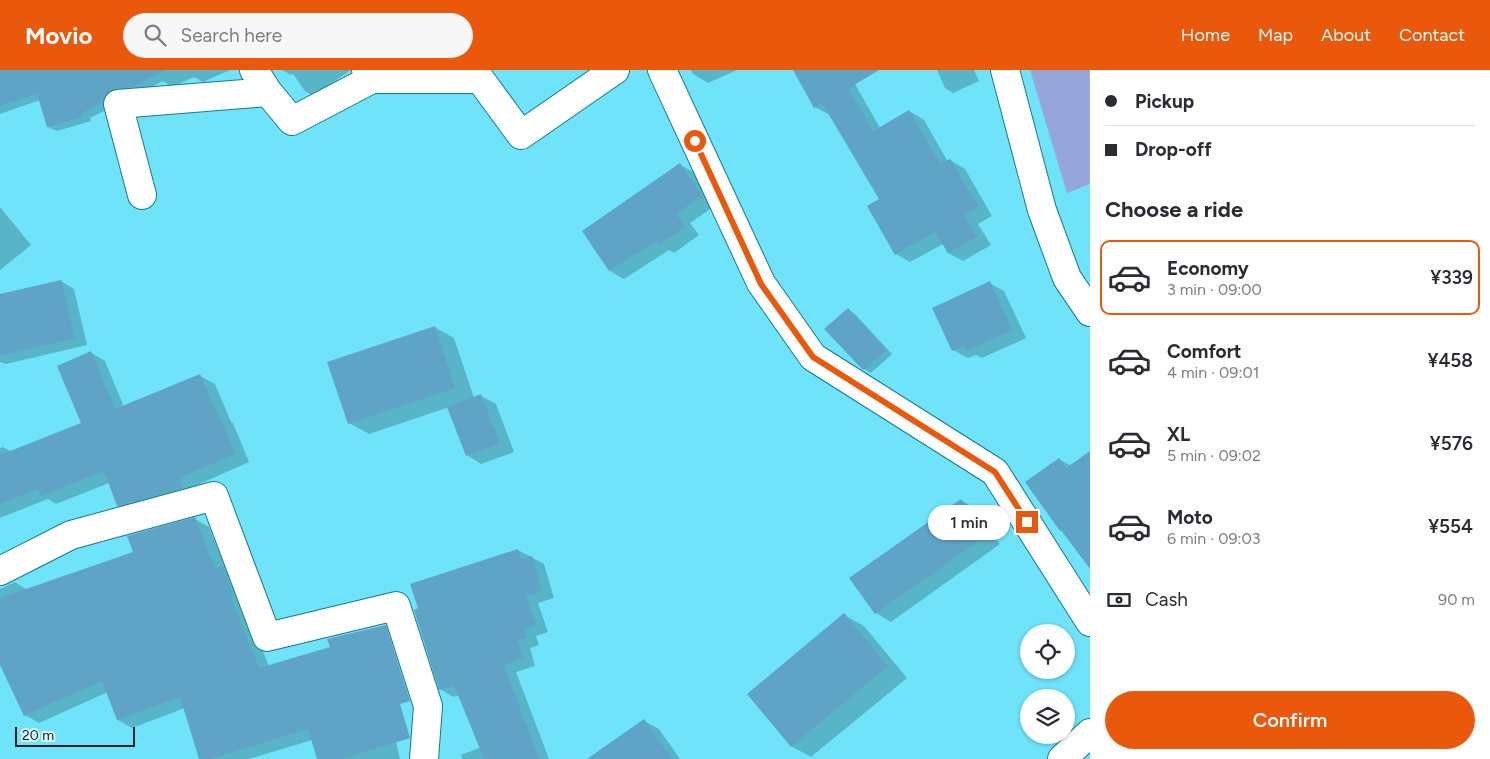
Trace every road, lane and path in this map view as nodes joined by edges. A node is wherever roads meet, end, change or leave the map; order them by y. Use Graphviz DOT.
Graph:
graph roads {
  1 [pos="614,70"];
  2 [pos="662,70"];
  3 [pos="1005,70"];
  4 [pos="369,74"];
  5 [pos="261,81"];
  6 [pos="142,195"];
  7 [pos="1090,312"];
  8 [pos="0,571"];
  9 [pos="1090,622"];
  10 [pos="1090,733"];
  11 [pos="424,759"];
  12 [pos="1062,759"];
  1 -- 4 [label="street"];
  2 -- 9 [label="street"];
  3 -- 7 [label="street"];
  4 -- 5 [label="street"];
  5 -- 6 [label="street"];
  8 -- 11 [label="street"];
  10 -- 12 [label="street"];
}
